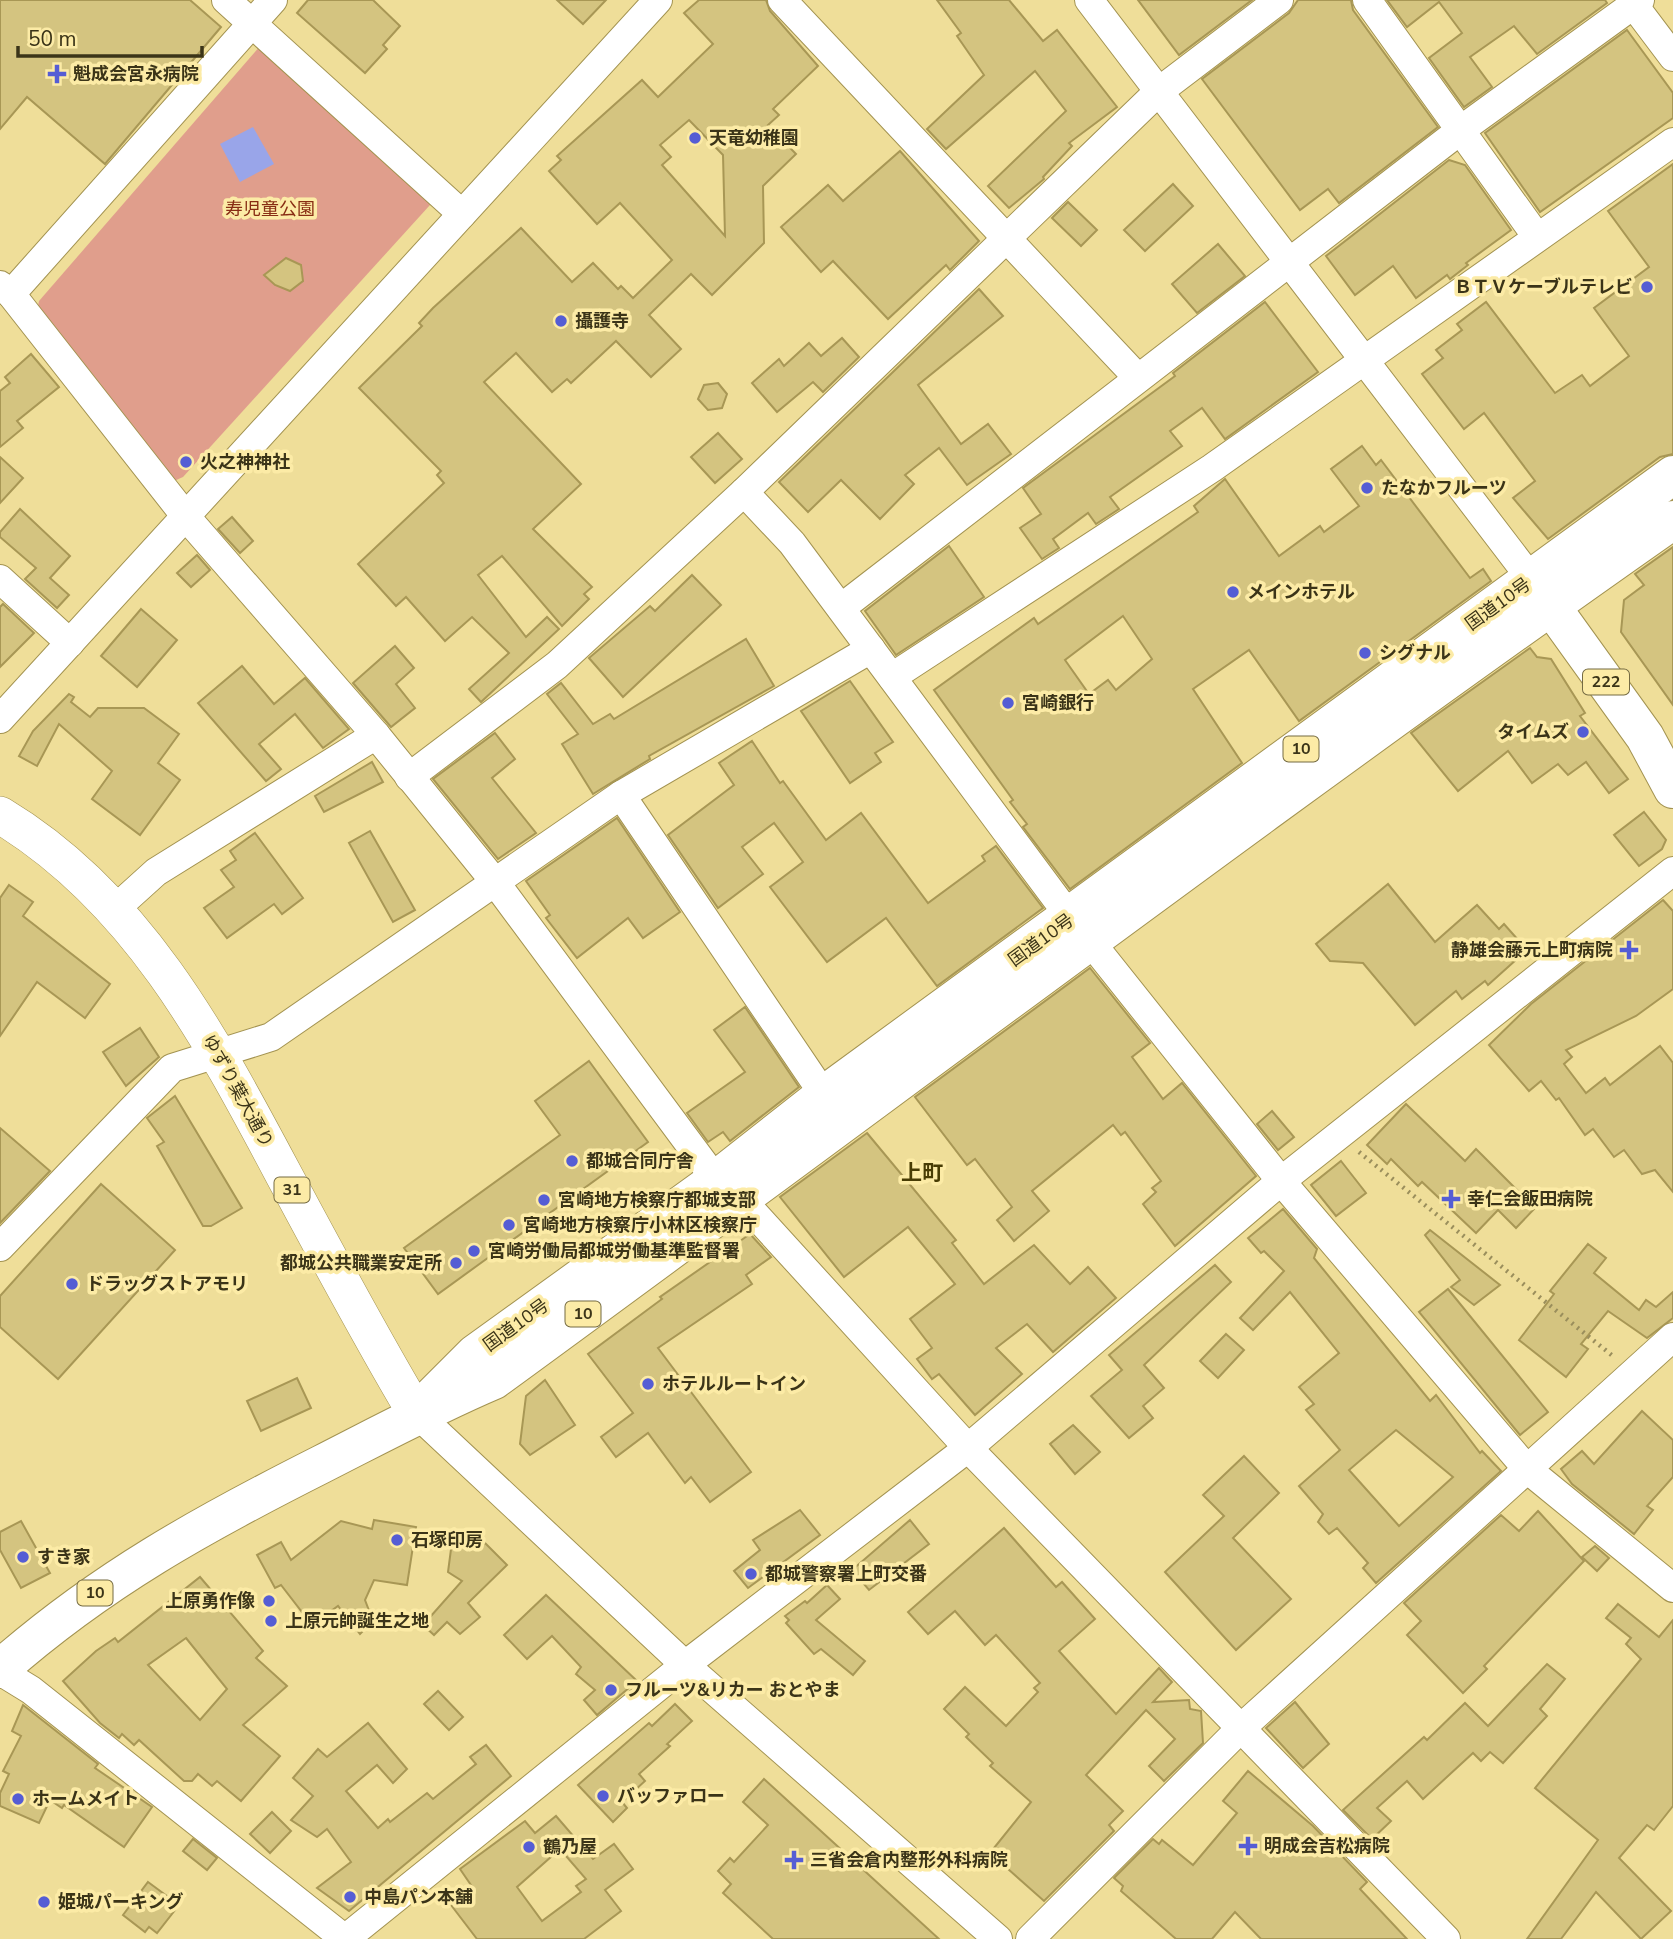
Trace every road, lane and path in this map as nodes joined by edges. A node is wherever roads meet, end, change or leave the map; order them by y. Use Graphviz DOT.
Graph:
graph roads {
  1 [pos="226,0"];
  2 [pos="273,0"];
  3 [pos="658,0"];
  4 [pos="782,0"];
  5 [pos="1089,0"];
  6 [pos="1279,0"];
  7 [pos="1367,0"];
  8 [pos="1635,2"];
  9 [pos="252,24"];
  10 [pos="1673,57"];
  11 [pos="1158,92"];
  12 [pos="1462,129"];
  13 [pos="1673,142"];
  14 [pos="462,214"];
  15 [pos="1006,236"];
  16 [pos="1537,237"];
  17 [pos="1289,262"];
  18 [pos="6,289"];
  19 [pos="1363,359"];
  20 [pos="1138,378"];
  21 [pos="1673,475"];
  22 [pos="744,492"];
  23 [pos="187,518"];
  24 [pos="1673,520"];
  25 [pos="0,579"];
  26 [pos="1541,593"];
  27 [pos="841,608"];
  28 [pos="70,643"];
  29 [pos="871,649"];
  30 [pos="892,677"];
  31 [pos="0,719"];
  32 [pos="376,735"];
  33 [pos="409,777"];
  34 [pos="1673,789"];
  35 [pos="621,795"];
  36 [pos="0,815"];
  37 [pos="1673,871"];
  38 [pos="495,882"];
  39 [pos="114,910"];
  40 [pos="1081,930"];
  41 [pos="219,1053"];
  42 [pos="824,1096"];
  43 [pos="1339,1136"];
  44 [pos="1281,1181"];
  45 [pos="728,1189"];
  46 [pos="1,1245"];
  47 [pos="1673,1337"];
  48 [pos="1632,1372"];
  49 [pos="416,1413"];
  50 [pos="968,1448"];
  51 [pos="1527,1469"];
  52 [pos="1673,1588"];
  53 [pos="685,1665"];
  54 [pos="0,1670"];
  55 [pos="1240,1729"];
  56 [pos="345,1939"];
  57 [pos="998,1939"];
  58 [pos="1030,1939"];
  59 [pos="1446,1939"];
  1 -- 9 [label="street"];
  2 -- 9 [label="street"];
  3 -- 14 [label="street"];
  4 -- 15 [label="street"];
  5 -- 11 [label="street"];
  6 -- 11 [label="street"];
  7 -- 12 [label="street"];
  8 -- 10 [label="street"];
  8 -- 12 [label="street"];
  9 -- 14 [label="street"];
  9 -- 18 [label="street"];
  11 -- 15 [label="street"];
  11 -- 17 [label="street"];
  12 -- 16 [label="street"];
  12 -- 17 [label="street"];
  13 -- 16 [label="street"];
  14 -- 23 [label="street"];
  15 -- 20 [label="street"];
  15 -- 22 [label="street"];
  16 -- 19 [label="street"];
  17 -- 19 [label="street"];
  17 -- 20 [label="street"];
  18 -- 23 [label="street"];
  19 -- 26 [label="street"];
  19 -- 30 [label="street"];
  20 -- 27 [label="street"];
  21 -- 26 [label="highway, 国道10号 / 10"];
  22 -- 27 [label="street"];
  22 -- 33 [label="street"];
  23 -- 28 [label="street"];
  23 -- 32 [label="street"];
  24 -- 26 [label="highway, 国道10号 / 10"];
  25 -- 28 [label="street"];
  26 -- 34 [label="highway, 222"];
  26 -- 40 [label="highway, 国道10号 / 10"];
  27 -- 29 [label="street"];
  28 -- 31 [label="street"];
  29 -- 30 [label="street"];
  29 -- 35 [label="street"];
  30 -- 40 [label="street"];
  32 -- 33 [label="street"];
  32 -- 39 [label="street"];
  33 -- 38 [label="street"];
  35 -- 38 [label="street"];
  35 -- 42 [label="street"];
  36 -- 39 [label="main road, ゆずり葉大通り / 31"];
  37 -- 43 [label="street"];
  38 -- 41 [label="street"];
  38 -- 45 [label="street"];
  39 -- 41 [label="main road, ゆずり葉大通り / 31"];
  40 -- 42 [label="highway, 国道10号 / 10"];
  40 -- 44 [label="street"];
  40 -- 45 [label="highway, 国道10号 / 10"];
  41 -- 46 [label="street"];
  41 -- 49 [label="main road, ゆずり葉大通り / 31"];
  42 -- 45 [label="highway, 国道10号 / 10"];
  43 -- 44 [label="street"];
  43 -- 48 [label="path"];
  44 -- 50 [label="street"];
  44 -- 51 [label="street"];
  45 -- 49 [label="highway, 国道10号 / 10"];
  45 -- 50 [label="street"];
  47 -- 48 [label="street"];
  48 -- 51 [label="street"];
  49 -- 53 [label="street"];
  49 -- 54 [label="highway, 国道10号 / 10"];
  50 -- 53 [label="street"];
  50 -- 55 [label="street"];
  51 -- 52 [label="street"];
  51 -- 55 [label="street"];
  53 -- 56 [label="street"];
  53 -- 57 [label="street"];
  54 -- 56 [label="street"];
  55 -- 58 [label="street"];
  55 -- 59 [label="street"];
}
